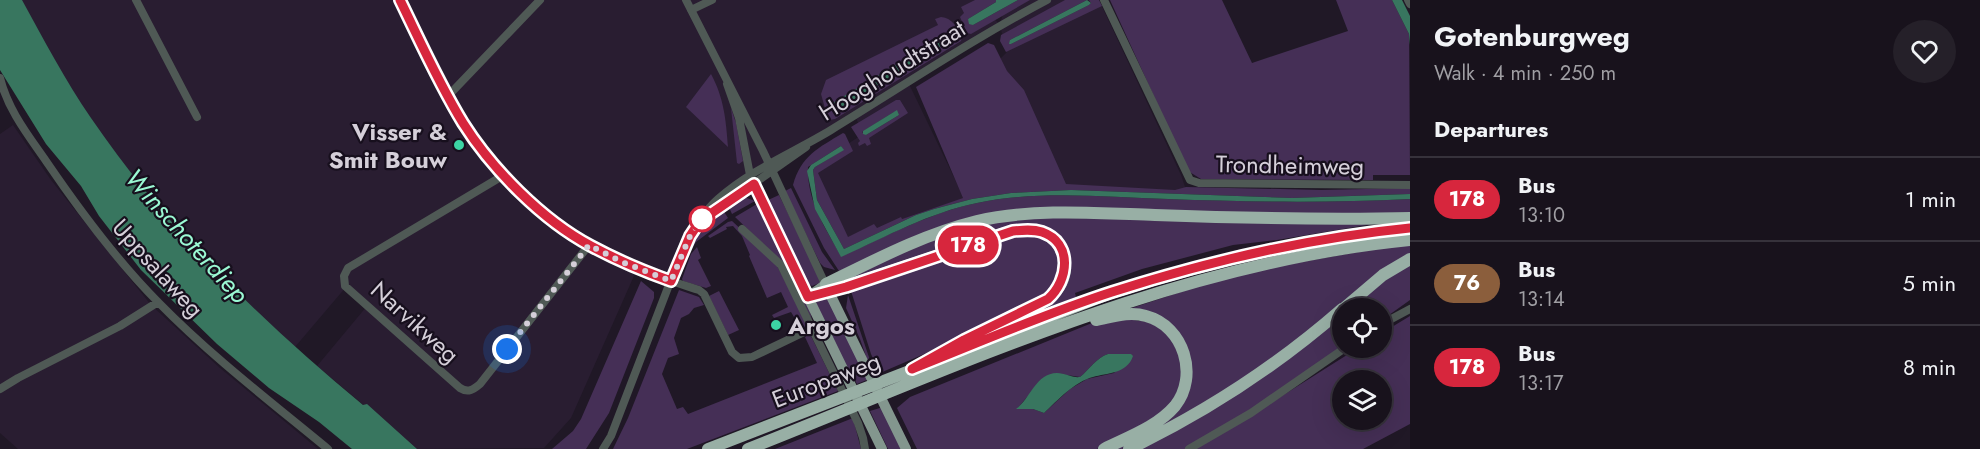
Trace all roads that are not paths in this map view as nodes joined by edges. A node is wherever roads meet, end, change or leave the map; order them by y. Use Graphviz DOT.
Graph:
graph roads {
  1 [pos="136,0"];
  2 [pos="400,0"];
  3 [pos="540,0"];
  4 [pos="686,0"];
  5 [pos="712,0"];
  6 [pos="1047,0"];
  7 [pos="1104,0"];
  8 [pos="1408,0"];
  9 [pos="1410,4"];
  10 [pos="691,10"];
  11 [pos="0,78"];
  12 [pos="727,84"];
  13 [pos="448,96"];
  14 [pos="197,117"];
  15 [pos="771,168"];
  16 [pos="504,175"];
  17 [pos="752,179"];
  18 [pos="1410,185"];
  19 [pos="1410,218"];
  20 [pos="1410,228"];
  21 [pos="742,229"];
  22 [pos="1410,240"];
  23 [pos="589,245"];
  24 [pos="1410,260"];
  25 [pos="671,281"];
  26 [pos="827,288"];
  27 [pos="808,297"];
  28 [pos="1356,298"];
  29 [pos="158,302"];
  30 [pos="1410,309"];
  31 [pos="1332,318"];
  32 [pos="1392,319"];
  33 [pos="817,326"];
  34 [pos="1028,338"];
  35 [pos="1332,357"];
  36 [pos="912,369"];
  37 [pos="0,389"];
  38 [pos="328,449"];
  39 [pos="603,449"];
  40 [pos="708,449"];
  41 [pos="748,449"];
  42 [pos="865,449"];
  43 [pos="882,449"];
  44 [pos="906,449"];
  45 [pos="1104,449"];
  46 [pos="1129,449"];
  47 [pos="1189,449"];
  1 -- 14 [label="street"];
  2 -- 13 [label="street"];
  3 -- 13 [label="street"];
  4 -- 10 [label="street"];
  5 -- 10 [label="street"];
  6 -- 15 [label="street, Hooghoudtstraat"];
  7 -- 18 [label="street, Trondheimweg"];
  8 -- 9 [label="street"];
  10 -- 12 [label="street"];
  11 -- 29 [label="street, Uppsalaweg"];
  12 -- 15 [label="street"];
  12 -- 17 [label="street"];
  13 -- 16 [label="street"];
  15 -- 17 [label="street, Hooghoudtstraat"];
  15 -- 26 [label="street"];
  16 -- 23 [label="street"];
  16 -- 23 [label="street, Narvikweg"];
  17 -- 25 [label="street, Hooghoudtstraat"];
  17 -- 27 [label="street"];
  19 -- 26 [label="highway"];
  20 -- 36 [label="highway, Europaweg"];
  21 -- 33 [label="street"];
  22 -- 34 [label="highway, Europaweg"];
  23 -- 25 [label="street"];
  24 -- 28 [label="highway"];
  25 -- 33 [label="street"];
  25 -- 39 [label="street"];
  26 -- 27 [label="main road"];
  26 -- 36 [label="highway"];
  26 -- 44 [label="main road"];
  27 -- 33 [label="main road"];
  29 -- 37 [label="street"];
  29 -- 38 [label="street, Uppsalaweg"];
  30 -- 32 [label="street"];
  31 -- 46 [label="highway"];
  33 -- 42 [label="street"];
  33 -- 43 [label="main road"];
  34 -- 41 [label="highway, Europaweg"];
  34 -- 45 [label="highway"];
  35 -- 47 [label="street"];
  36 -- 40 [label="highway, Europaweg"];
}
